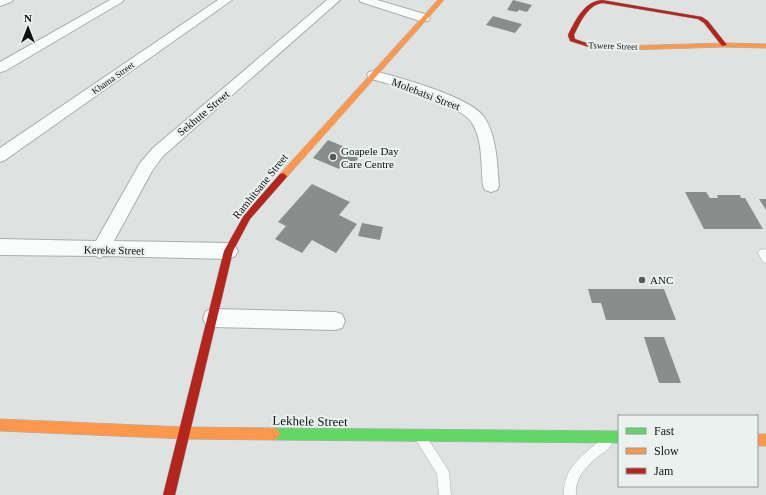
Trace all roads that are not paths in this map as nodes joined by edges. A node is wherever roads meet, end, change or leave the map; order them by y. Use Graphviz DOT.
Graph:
graph roads {
  1 [pos="7,0"];
  2 [pos="118,0"];
  3 [pos="226,0"];
  4 [pos="334,0"];
  5 [pos="365,0"];
  6 [pos="441,0"];
  7 [pos="0,3"];
  8 [pos="424,18"];
  9 [pos="724,44"];
  10 [pos="766,46"];
  11 [pos="0,68"];
  12 [pos="374,75"];
  13 [pos="0,156"];
  14 [pos="491,186"];
  15 [pos="0,247"];
  16 [pos="100,250"];
  17 [pos="228,251"];
  18 [pos="213,318"];
  19 [pos="335,321"];
  20 [pos="0,425"];
  21 [pos="185,433"];
  22 [pos="419,435"];
  23 [pos="616,437"];
  24 [pos="169,495"];
  25 [pos="445,495"];
  26 [pos="570,495"];
  1 -- 7 [label="street"];
  2 -- 11 [label="street"];
  3 -- 13 [label="street, Khama Street"];
  4 -- 16 [label="street, Sekhute Street"];
  5 -- 8 [label="street"];
  6 -- 8 [label="street, Ramhitsane Street"];
  8 -- 12 [label="street, Ramhitsane Street"];
  9 -- 9 [label="street, Tswere Street"];
  9 -- 10 [label="street, Tswere Street"];
  12 -- 14 [label="street, Molebatsi Street"];
  12 -- 17 [label="street, Ramhitsane Street"];
  15 -- 16 [label="street, Kereke Street"];
  16 -- 17 [label="street, Kereke Street"];
  17 -- 18 [label="street, Ramhitsane Street"];
  18 -- 19 [label="street"];
  18 -- 21 [label="street, Ramhitsane Street"];
  20 -- 21 [label="street, Lekhele Street"];
  21 -- 22 [label="street, Lekhele Street"];
  21 -- 24 [label="street, Ramhitsane Street"];
  22 -- 23 [label="street, Lekhele Street"];
  22 -- 25 [label="lane"];
  23 -- 26 [label="lane"];
}
